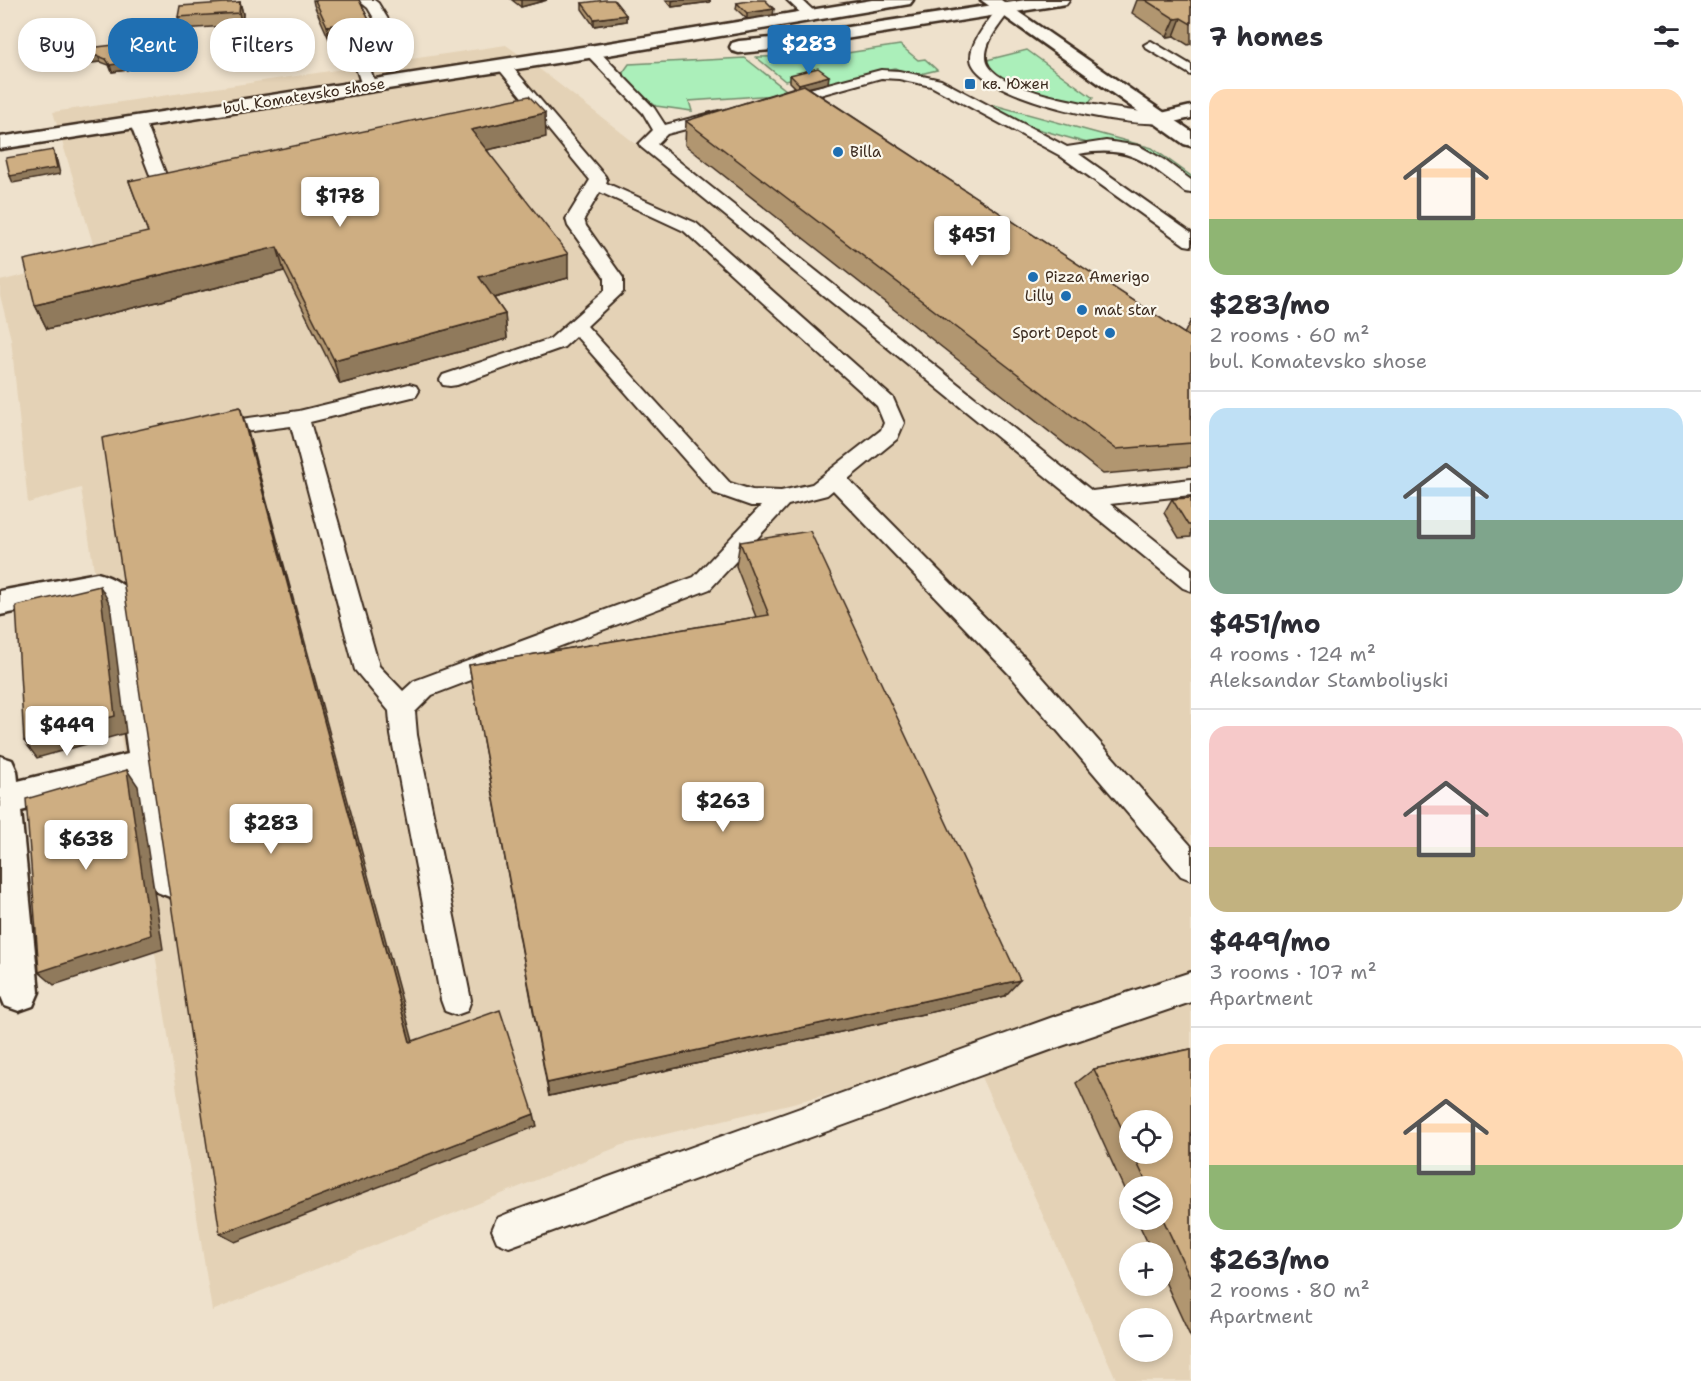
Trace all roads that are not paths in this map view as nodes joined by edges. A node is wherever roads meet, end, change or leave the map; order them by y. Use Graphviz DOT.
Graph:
graph roads {
  1 [pos="365,0"];
  2 [pos="794,0"];
  3 [pos="904,0"];
  4 [pos="949,0"];
  5 [pos="1060,0"];
  6 [pos="997,5"];
  7 [pos="811,15"];
  8 [pos="1151,45"];
  9 [pos="600,50"];
  10 [pos="503,65"];
  11 [pos="1191,71"];
  12 [pos="369,86"];
  13 [pos="812,92"];
  14 [pos="829,103"];
  15 [pos="769,104"];
  16 [pos="737,112"];
  17 [pos="1191,112"];
  18 [pos="1160,119"];
  19 [pos="137,121"];
  20 [pos="661,131"];
  21 [pos="1191,140"];
  22 [pos="0,143"];
  23 [pos="1065,152"];
  24 [pos="597,185"];
  25 [pos="1191,188"];
  26 [pos="165,193"];
  27 [pos="1191,241"];
  28 [pos="576,325"];
  29 [pos="450,380"];
  30 [pos="409,391"];
  31 [pos="299,418"];
  32 [pos="195,432"];
  33 [pos="834,478"];
  34 [pos="1191,487"];
  35 [pos="781,499"];
  36 [pos="1088,499"];
  37 [pos="1191,582"];
  38 [pos="0,603"];
  39 [pos="402,708"];
  40 [pos="147,764"];
  41 [pos="1,791"];
  42 [pos="1191,867"];
  43 [pos="175,907"];
  44 [pos="1191,987"];
  45 [pos="19,992"];
  46 [pos="456,1000"];
  47 [pos="509,1230"];
  1 -- 12 [label="lane"];
  2 -- 7 [label="lane"];
  3 -- 7 [label="main road, bul. Komatevsko shose"];
  4 -- 6 [label="main road"];
  5 -- 6 [label="main road, bul. Komatevsko shose"];
  6 -- 9 [label="main road, bul. Komatevsko shose"];
  6 -- 18 [label="main road"];
  6 -- 18 [label="lane"];
  7 -- 9 [label="main road, bul. Komatevsko shose"];
  8 -- 11 [label="lane"];
  9 -- 10 [label="main road, bul. Komatevsko shose"];
  9 -- 20 [label="lane"];
  10 -- 12 [label="main road, bul. Komatevsko shose"];
  10 -- 24 [label="lane"];
  12 -- 19 [label="main road, bul. Komatevsko shose"];
  13 -- 14 [label="lane"];
  13 -- 15 [label="lane"];
  13 -- 23 [label="lane"];
  16 -- 20 [label="lane"];
  17 -- 18 [label="main road"];
  18 -- 21 [label="main road"];
  19 -- 22 [label="main road, bul. Komatevsko shose"];
  19 -- 26 [label="lane"];
  20 -- 36 [label="lane"];
  23 -- 25 [label="lane"];
  23 -- 27 [label="lane"];
  24 -- 28 [label="lane"];
  24 -- 33 [label="lane"];
  28 -- 29 [label="lane"];
  28 -- 35 [label="lane"];
  30 -- 31 [label="lane"];
  31 -- 32 [label="lane"];
  31 -- 39 [label="lane"];
  33 -- 35 [label="lane"];
  33 -- 42 [label="lane"];
  34 -- 36 [label="lane"];
  35 -- 39 [label="lane"];
  36 -- 37 [label="lane"];
  38 -- 40 [label="main road"];
  39 -- 46 [label="lane"];
  40 -- 41 [label="main road"];
  40 -- 43 [label="main road"];
  41 -- 45 [label="main road"];
  44 -- 47 [label="lane"];
}
